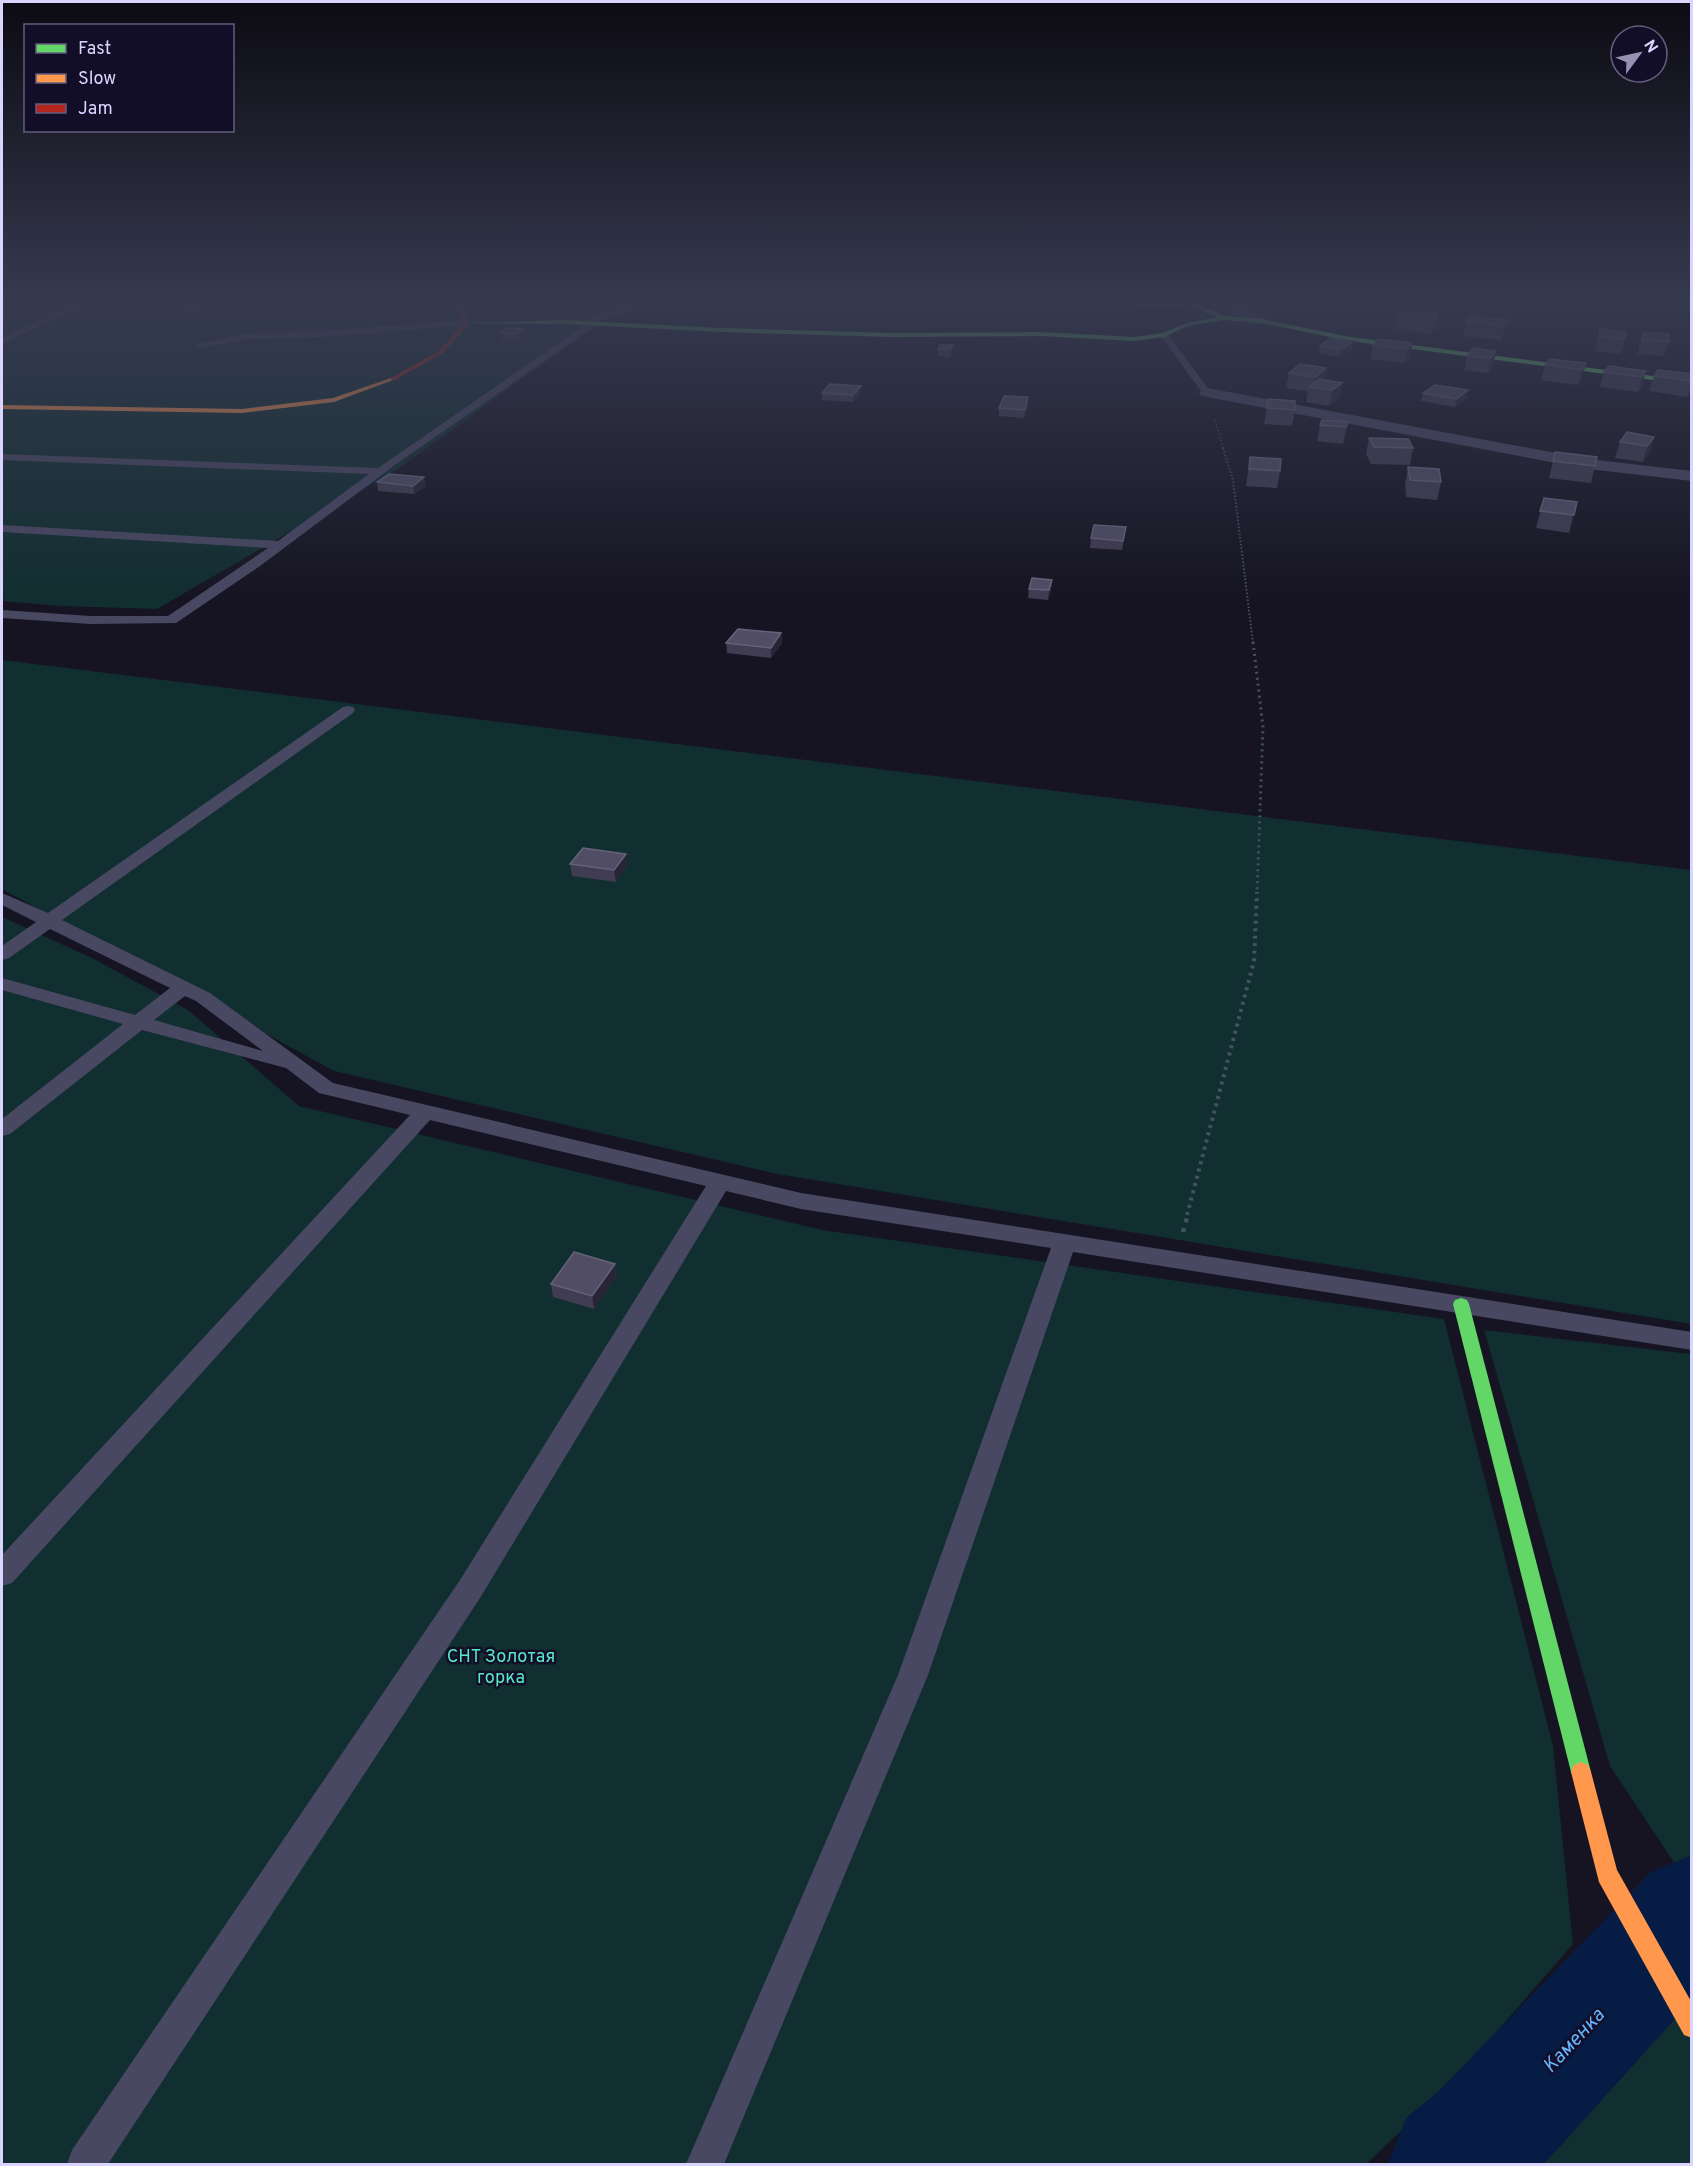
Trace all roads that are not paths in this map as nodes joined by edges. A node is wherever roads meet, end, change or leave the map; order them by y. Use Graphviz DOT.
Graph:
graph roads {
  1 [pos="333,400"];
  2 [pos="482,400"];
  3 [pos="1245,400"];
  4 [pos="2,407"];
  5 [pos="2,458"];
  6 [pos="380,471"];
  7 [pos="1692,476"];
  8 [pos="2,528"];
  9 [pos="281,545"];
  10 [pos="2,614"];
  11 [pos="348,710"];
  12 [pos="2,898"];
  13 [pos="48,921"];
  14 [pos="2,954"];
  15 [pos="2,984"];
  16 [pos="184,987"];
  17 [pos="139,1023"];
  18 [pos="295,1066"];
  19 [pos="425,1112"];
  20 [pos="2,1129"];
  21 [pos="720,1182"];
  22 [pos="1065,1242"];
  23 [pos="1461,1304"];
  24 [pos="1692,1341"];
  25 [pos="2,1574"];
  26 [pos="1692,2027"];
  27 [pos="86,2164"];
  28 [pos="705,2164"];
  1 -- 4 [label="street"];
  2 -- 6 [label="lane"];
  3 -- 7 [label="street"];
  5 -- 6 [label="lane"];
  6 -- 9 [label="lane"];
  8 -- 9 [label="lane"];
  9 -- 10 [label="lane"];
  11 -- 13 [label="lane"];
  12 -- 13 [label="lane"];
  13 -- 14 [label="lane"];
  13 -- 16 [label="lane"];
  15 -- 17 [label="lane"];
  16 -- 17 [label="lane"];
  16 -- 18 [label="lane"];
  17 -- 18 [label="lane"];
  17 -- 20 [label="lane"];
  18 -- 19 [label="lane"];
  19 -- 21 [label="lane"];
  19 -- 25 [label="lane"];
  21 -- 22 [label="lane"];
  21 -- 27 [label="lane"];
  22 -- 23 [label="lane"];
  22 -- 28 [label="lane"];
  23 -- 24 [label="lane"];
  23 -- 26 [label="street"];
}
